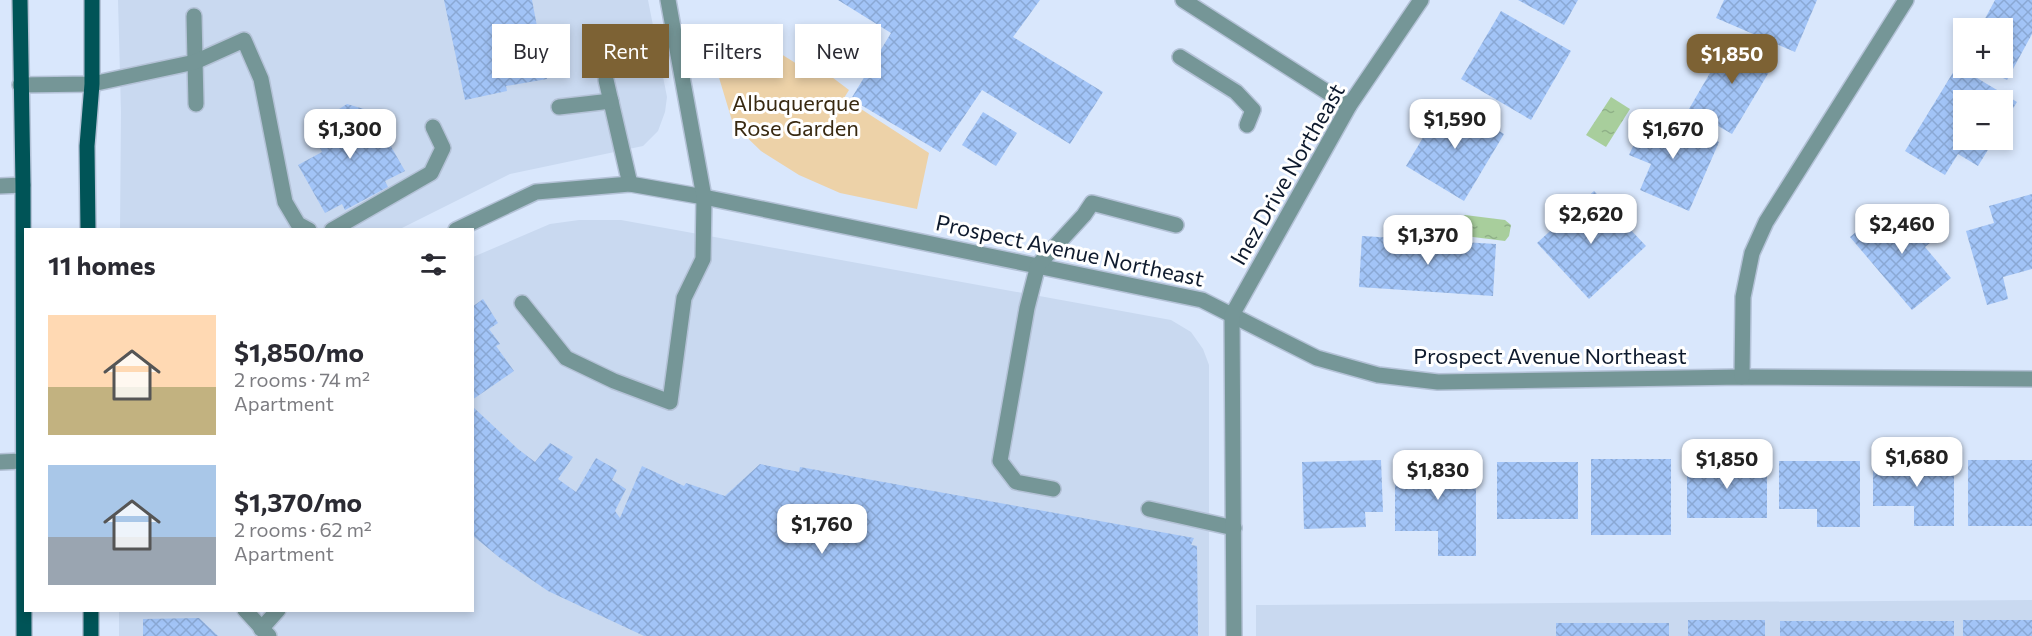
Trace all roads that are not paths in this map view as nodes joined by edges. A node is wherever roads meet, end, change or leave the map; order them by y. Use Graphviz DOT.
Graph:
graph roads {
  1 [pos="20,0"];
  2 [pos="92,0"];
  3 [pos="669,0"];
  4 [pos="1183,0"];
  5 [pos="1421,0"];
  6 [pos="1906,0"];
  7 [pos="195,16"];
  8 [pos="1180,57"];
  9 [pos="195,62"];
  10 [pos="606,80"];
  11 [pos="92,84"];
  12 [pos="20,85"];
  13 [pos="611,101"];
  14 [pos="196,104"];
  15 [pos="559,106"];
  16 [pos="1349,106"];
  17 [pos="1247,125"];
  18 [pos="434,126"];
  19 [pos="630,184"];
  20 [pos="22,185"];
  21 [pos="0,186"];
  22 [pos="704,198"];
  23 [pos="1176,225"];
  24 [pos="88,228"];
  25 [pos="305,228"];
  26 [pos="335,228"];
  27 [pos="460,228"];
  28 [pos="1038,265"];
  29 [pos="522,303"];
  30 [pos="1232,315"];
  31 [pos="1742,377"];
  32 [pos="2032,379"];
  33 [pos="23,461"];
  34 [pos="0,462"];
  35 [pos="1053,489"];
  36 [pos="1149,509"];
  37 [pos="1234,528"];
  38 [pos="91,612"];
  39 [pos="246,612"];
  40 [pos="277,612"];
  41 [pos="265,632"];
  42 [pos="24,636"];
  43 [pos="91,636"];
  44 [pos="1234,636"];
  1 -- 12 [label="main road"];
  2 -- 11 [label="main road"];
  3 -- 22 [label="street"];
  4 -- 16 [label="street"];
  5 -- 16 [label="street, Inez Drive Northeast"];
  6 -- 31 [label="street"];
  7 -- 9 [label="street"];
  8 -- 17 [label="street"];
  9 -- 11 [label="street"];
  9 -- 14 [label="street"];
  9 -- 25 [label="street"];
  10 -- 13 [label="street"];
  11 -- 12 [label="street"];
  11 -- 24 [label="main road"];
  12 -- 20 [label="main road"];
  13 -- 15 [label="street"];
  13 -- 19 [label="street"];
  16 -- 30 [label="street, Inez Drive Northeast"];
  18 -- 26 [label="street"];
  19 -- 22 [label="street, Prospect Avenue Northeast"];
  19 -- 27 [label="street, Prospect Avenue Northeast"];
  20 -- 21 [label="street"];
  20 -- 33 [label="main road"];
  22 -- 28 [label="street, Prospect Avenue Northeast"];
  22 -- 29 [label="street"];
  23 -- 28 [label="street"];
  28 -- 30 [label="street, Prospect Avenue Northeast"];
  28 -- 35 [label="street"];
  30 -- 31 [label="street, Prospect Avenue Northeast"];
  30 -- 37 [label="street, Inez Drive Northeast"];
  31 -- 32 [label="street, Prospect Avenue Northeast"];
  33 -- 34 [label="street"];
  33 -- 42 [label="main road"];
  36 -- 37 [label="street"];
  37 -- 44 [label="street, Inez Drive Northeast"];
  38 -- 43 [label="main road"];
  39 -- 41 [label="street"];
  40 -- 41 [label="street"];
}
